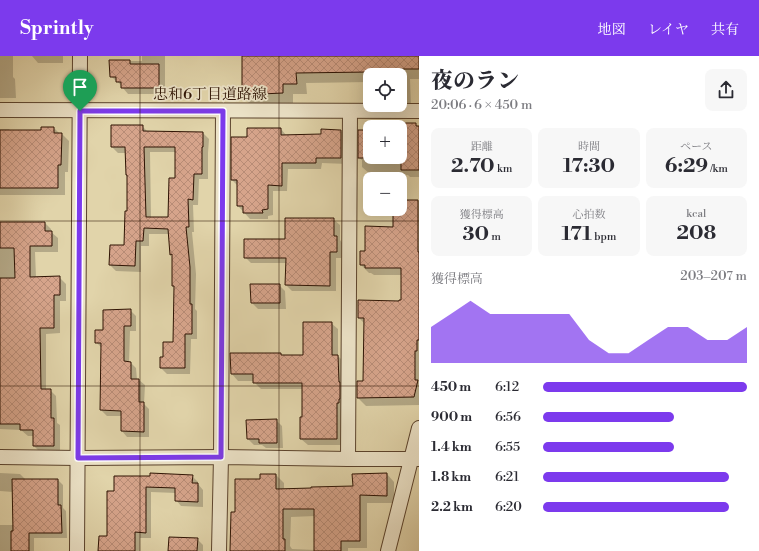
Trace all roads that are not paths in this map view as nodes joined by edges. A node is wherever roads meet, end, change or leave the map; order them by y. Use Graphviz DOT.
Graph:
graph roads {
  1 [pos="80,56"];
  2 [pos="0,110"];
  3 [pos="80,111"];
  4 [pos="223,111"];
  5 [pos="350,111"];
  6 [pos="419,111"];
  7 [pos="419,428"];
  8 [pos="0,457"];
  9 [pos="221,457"];
  10 [pos="78,458"];
  11 [pos="348,459"];
  12 [pos="415,459"];
  13 [pos="77,551"];
  14 [pos="219,551"];
  15 [pos="388,551"];
  1 -- 3 [label="street"];
  2 -- 3 [label="street, 忠和6丁目道路線"];
  3 -- 4 [label="street, 忠和6丁目道路線"];
  3 -- 10 [label="street"];
  4 -- 5 [label="street, 忠和6丁目道路線"];
  4 -- 9 [label="street"];
  5 -- 6 [label="street, 忠和6丁目道路線"];
  5 -- 11 [label="street"];
  7 -- 12 [label="street"];
  8 -- 10 [label="street"];
  9 -- 10 [label="street"];
  9 -- 11 [label="street"];
  9 -- 14 [label="street"];
  10 -- 13 [label="street"];
  11 -- 12 [label="street"];
  12 -- 15 [label="street"];
}
